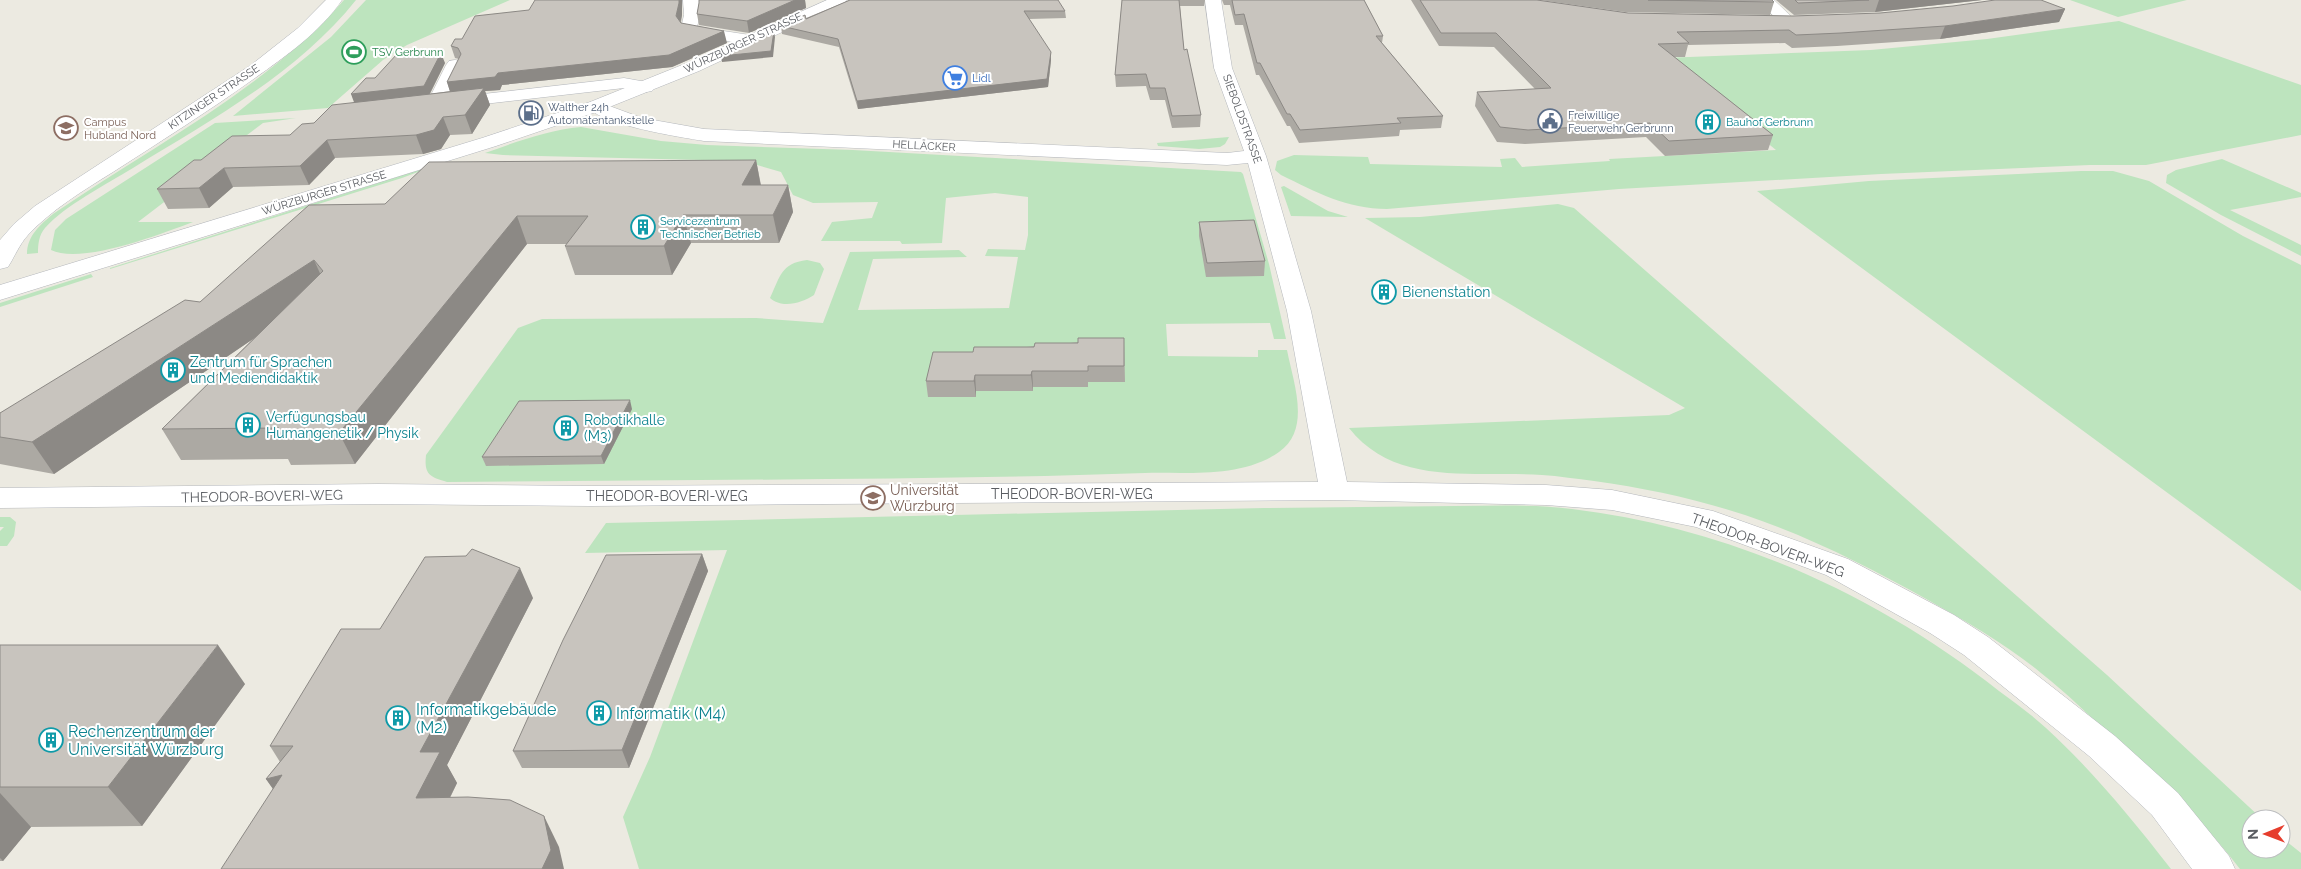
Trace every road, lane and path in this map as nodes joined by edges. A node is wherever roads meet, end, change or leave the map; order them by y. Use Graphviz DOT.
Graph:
graph roads {
  1 [pos="334,0"];
  2 [pos="691,0"];
  3 [pos="839,0"];
  4 [pos="1213,0"];
  5 [pos="1765,0"];
  6 [pos="1764,22"];
  7 [pos="1789,22"];
  8 [pos="1806,22"];
  9 [pos="750,40"];
  10 [pos="455,65"];
  11 [pos="646,87"];
  12 [pos="435,105"];
  13 [pos="596,106"];
  14 [pos="416,107"];
  15 [pos="1256,156"];
  16 [pos="0,262"];
  17 [pos="0,293"];
  18 [pos="1334,491"];
  19 [pos="0,498"];
  20 [pos="2215,869"];
  1 -- 16 [label="street, KITZINGER STRASSE"];
  2 -- 9 [label="street"];
  3 -- 9 [label="street, WÜRZBURGER STRASSE"];
  4 -- 15 [label="street, SIEBOLDSTRASSE"];
  5 -- 7 [label="street"];
  6 -- 7 [label="street"];
  7 -- 8 [label="street"];
  9 -- 11 [label="street, WÜRZBURGER STRASSE"];
  10 -- 12 [label="street"];
  11 -- 12 [label="street"];
  11 -- 13 [label="street, WÜRZBURGER STRASSE"];
  12 -- 14 [label="street"];
  13 -- 15 [label="street, HELLÄCKER"];
  13 -- 17 [label="street, WÜRZBURGER STRASSE"];
  15 -- 18 [label="street, SIEBOLDSTRASSE"];
  18 -- 19 [label="street, THEODOR-BOVERI-WEG"];
  18 -- 20 [label="street, THEODOR-BOVERI-WEG"];
}
